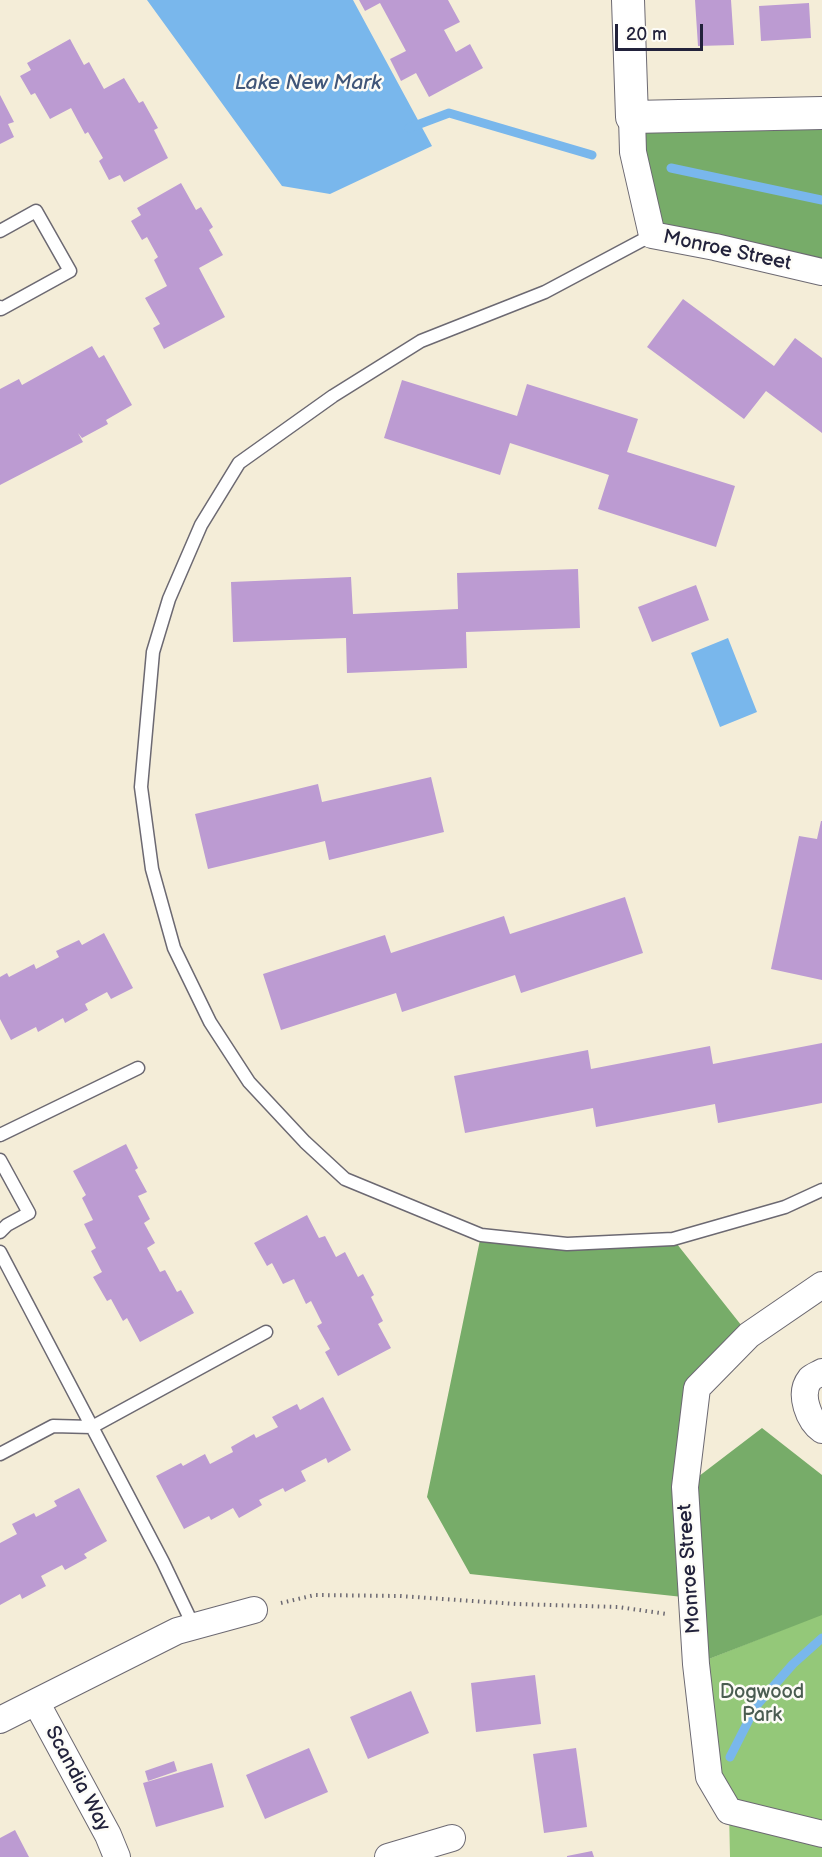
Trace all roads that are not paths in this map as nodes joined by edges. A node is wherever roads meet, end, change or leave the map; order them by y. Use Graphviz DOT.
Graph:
graph roads {
  1 [pos="628,0"];
  2 [pos="822,113"];
  3 [pos="632,117"];
  4 [pos="0,231"];
  5 [pos="652,235"];
  6 [pos="822,272"];
  7 [pos="0,306"];
  8 [pos="138,1068"];
  9 [pos="0,1135"];
  10 [pos="0,1160"];
  11 [pos="822,1190"];
  12 [pos="0,1232"];
  13 [pos="0,1252"];
  14 [pos="822,1286"];
  15 [pos="266,1332"];
  16 [pos="822,1371"];
  17 [pos="92,1427"];
  18 [pos="822,1430"];
  19 [pos="0,1454"];
  20 [pos="254,1610"];
  21 [pos="194,1627"];
  22 [pos="36,1702"];
  23 [pos="0,1720"];
  24 [pos="822,1834"];
  25 [pos="452,1838"];
  26 [pos="117,1857"];
  27 [pos="388,1857"];
  1 -- 3 [label="street, Monroe Street"];
  2 -- 3 [label="street"];
  3 -- 5 [label="street, Monroe Street"];
  4 -- 7 [label="lane"];
  5 -- 6 [label="street, Monroe Street"];
  5 -- 11 [label="lane"];
  8 -- 9 [label="lane"];
  10 -- 12 [label="lane"];
  13 -- 17 [label="lane"];
  14 -- 24 [label="street, Monroe Street"];
  15 -- 17 [label="lane"];
  16 -- 18 [label="street"];
  17 -- 19 [label="lane"];
  17 -- 21 [label="lane"];
  20 -- 21 [label="street"];
  21 -- 22 [label="street"];
  22 -- 23 [label="street"];
  22 -- 26 [label="street, Scandia Way"];
  25 -- 27 [label="street"];
}
